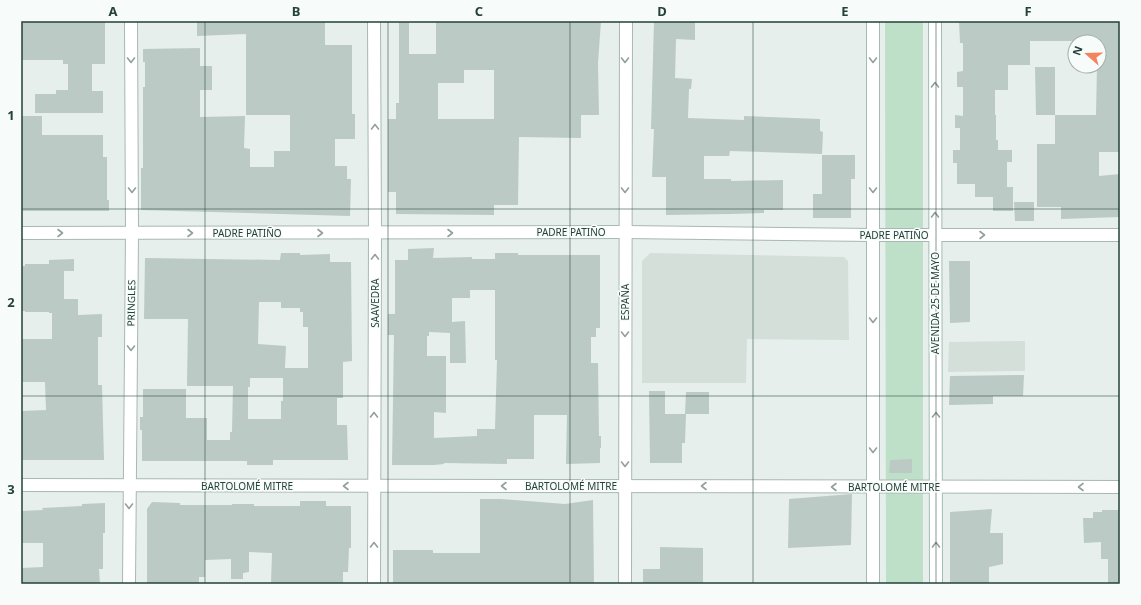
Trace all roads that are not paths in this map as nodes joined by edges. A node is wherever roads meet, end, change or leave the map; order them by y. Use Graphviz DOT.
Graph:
graph roads {
  1 [pos="131,21"];
  2 [pos="374,21"];
  3 [pos="626,21"];
  4 [pos="873,21"];
  5 [pos="935,21"];
  6 [pos="625,232"];
  7 [pos="21,233"];
  8 [pos="132,233"];
  9 [pos="376,233"];
  10 [pos="1120,234"];
  11 [pos="873,235"];
  12 [pos="935,235"];
  13 [pos="21,485"];
  14 [pos="129,486"];
  15 [pos="374,486"];
  16 [pos="626,486"];
  17 [pos="873,487"];
  18 [pos="936,487"];
  19 [pos="1120,487"];
  20 [pos="129,584"];
  21 [pos="374,584"];
  22 [pos="626,584"];
  23 [pos="873,584"];
  24 [pos="936,584"];
  1 -- 8 [label="street, PRINGLES, one-way"];
  9 -- 2 [label="street, SAAVEDRA, one-way"];
  3 -- 6 [label="street, ESPAÑA, one-way"];
  4 -- 11 [label="street, one-way"];
  12 -- 5 [label="street, AVENIDA 25 DE MAYO, one-way"];
  9 -- 6 [label="street, PADRE PATIÑO, one-way"];
  6 -- 11 [label="street, PADRE PATIÑO"];
  6 -- 16 [label="street, ESPAÑA, one-way"];
  7 -- 8 [label="street, PADRE PATIÑO, one-way"];
  8 -- 9 [label="street, PADRE PATIÑO, one-way"];
  8 -- 14 [label="street, PRINGLES, one-way"];
  15 -- 9 [label="street, SAAVEDRA, one-way"];
  12 -- 10 [label="street, PADRE PATIÑO, one-way"];
  11 -- 12 [label="street, PADRE PATIÑO"];
  11 -- 17 [label="street, one-way"];
  18 -- 12 [label="street, AVENIDA 25 DE MAYO, one-way"];
  13 -- 14 [label="street, BARTOLOMÉ MITRE"];
  15 -- 14 [label="street, BARTOLOMÉ MITRE, one-way"];
  14 -- 20 [label="street, PRINGLES, one-way"];
  16 -- 15 [label="street, BARTOLOMÉ MITRE, one-way"];
  21 -- 15 [label="street, SAAVEDRA, one-way"];
  17 -- 16 [label="street, BARTOLOMÉ MITRE, one-way"];
  16 -- 22 [label="street, ESPAÑA"];
  17 -- 18 [label="street, BARTOLOMÉ MITRE"];
  17 -- 23 [label="street"];
  19 -- 18 [label="street, BARTOLOMÉ MITRE, one-way"];
  24 -- 18 [label="street, AVENIDA 25 DE MAYO, one-way"];
}
